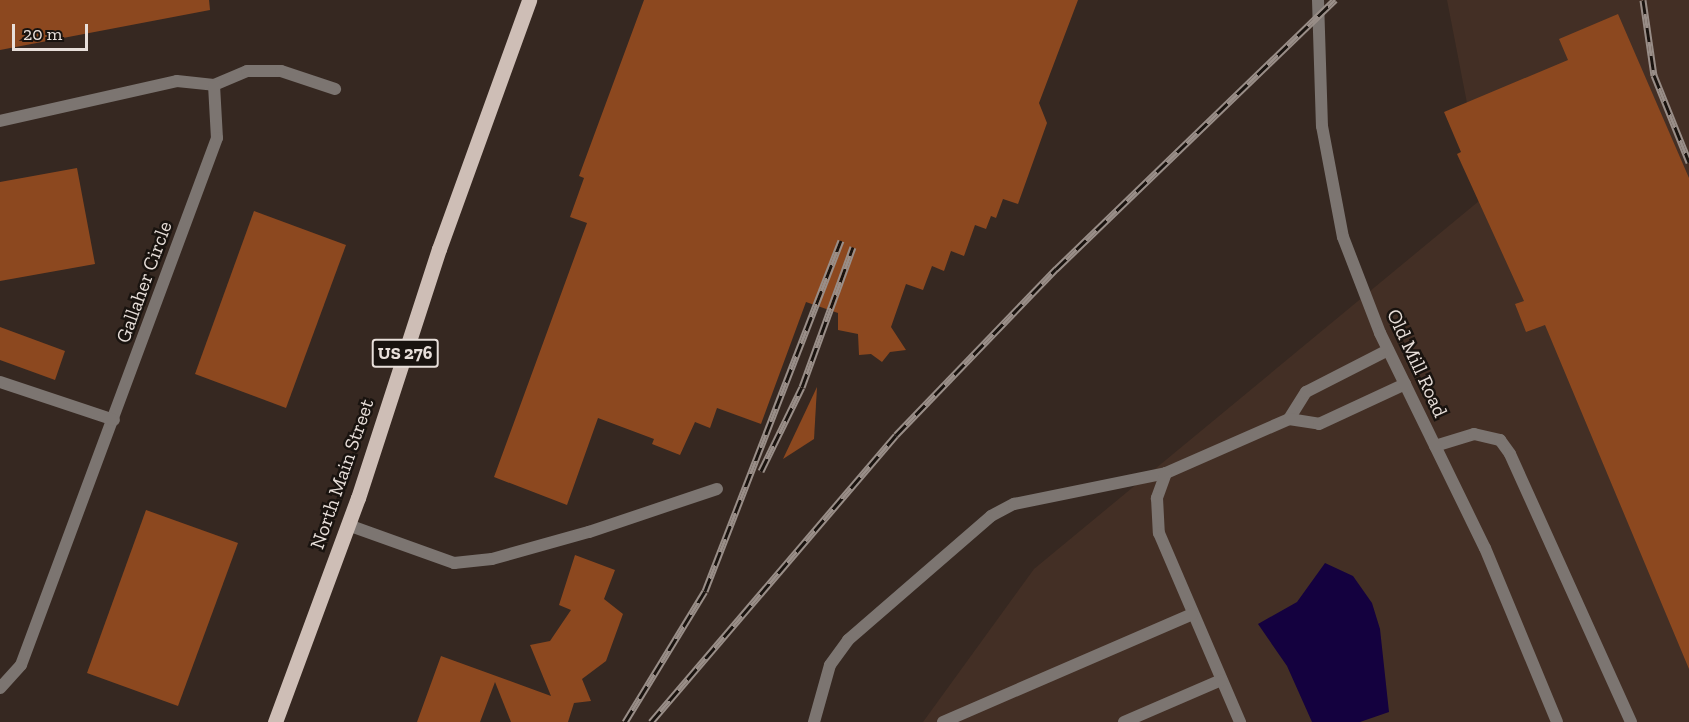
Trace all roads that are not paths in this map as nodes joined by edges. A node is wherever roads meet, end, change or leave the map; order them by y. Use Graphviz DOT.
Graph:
graph roads {
  1 [pos="529,0"];
  2 [pos="1318,0"];
  3 [pos="214,85"];
  4 [pos="335,89"];
  5 [pos="0,122"];
  6 [pos="1388,350"];
  7 [pos="0,382"];
  8 [pos="1405,384"];
  9 [pos="1289,419"];
  10 [pos="114,420"];
  11 [pos="1435,446"];
  12 [pos="1167,472"];
  13 [pos="717,489"];
  14 [pos="348,525"];
  15 [pos="1192,614"];
  16 [pos="1221,680"];
  17 [pos="0,688"];
  18 [pos="275,722"];
  19 [pos="814,722"];
  20 [pos="943,722"];
  21 [pos="1124,722"];
  22 [pos="1240,722"];
  23 [pos="1557,722"];
  24 [pos="1631,722"];
  1 -- 14 [label="main road, North Main Street / US 276"];
  2 -- 6 [label="street, Old Mill Road"];
  3 -- 4 [label="street"];
  3 -- 5 [label="street"];
  3 -- 10 [label="street, Gallaher Circle"];
  6 -- 8 [label="street, Old Mill Road"];
  6 -- 9 [label="street"];
  7 -- 10 [label="street"];
  8 -- 9 [label="street"];
  8 -- 11 [label="street, Old Mill Road"];
  9 -- 12 [label="street"];
  10 -- 17 [label="street, Gallaher Circle"];
  11 -- 23 [label="street, Old Mill Road"];
  11 -- 24 [label="street"];
  12 -- 15 [label="street"];
  12 -- 19 [label="street"];
  13 -- 14 [label="street"];
  14 -- 18 [label="main road, North Main Street / US 276"];
  15 -- 16 [label="street"];
  15 -- 20 [label="street"];
  16 -- 21 [label="street"];
  16 -- 22 [label="street"];
}
